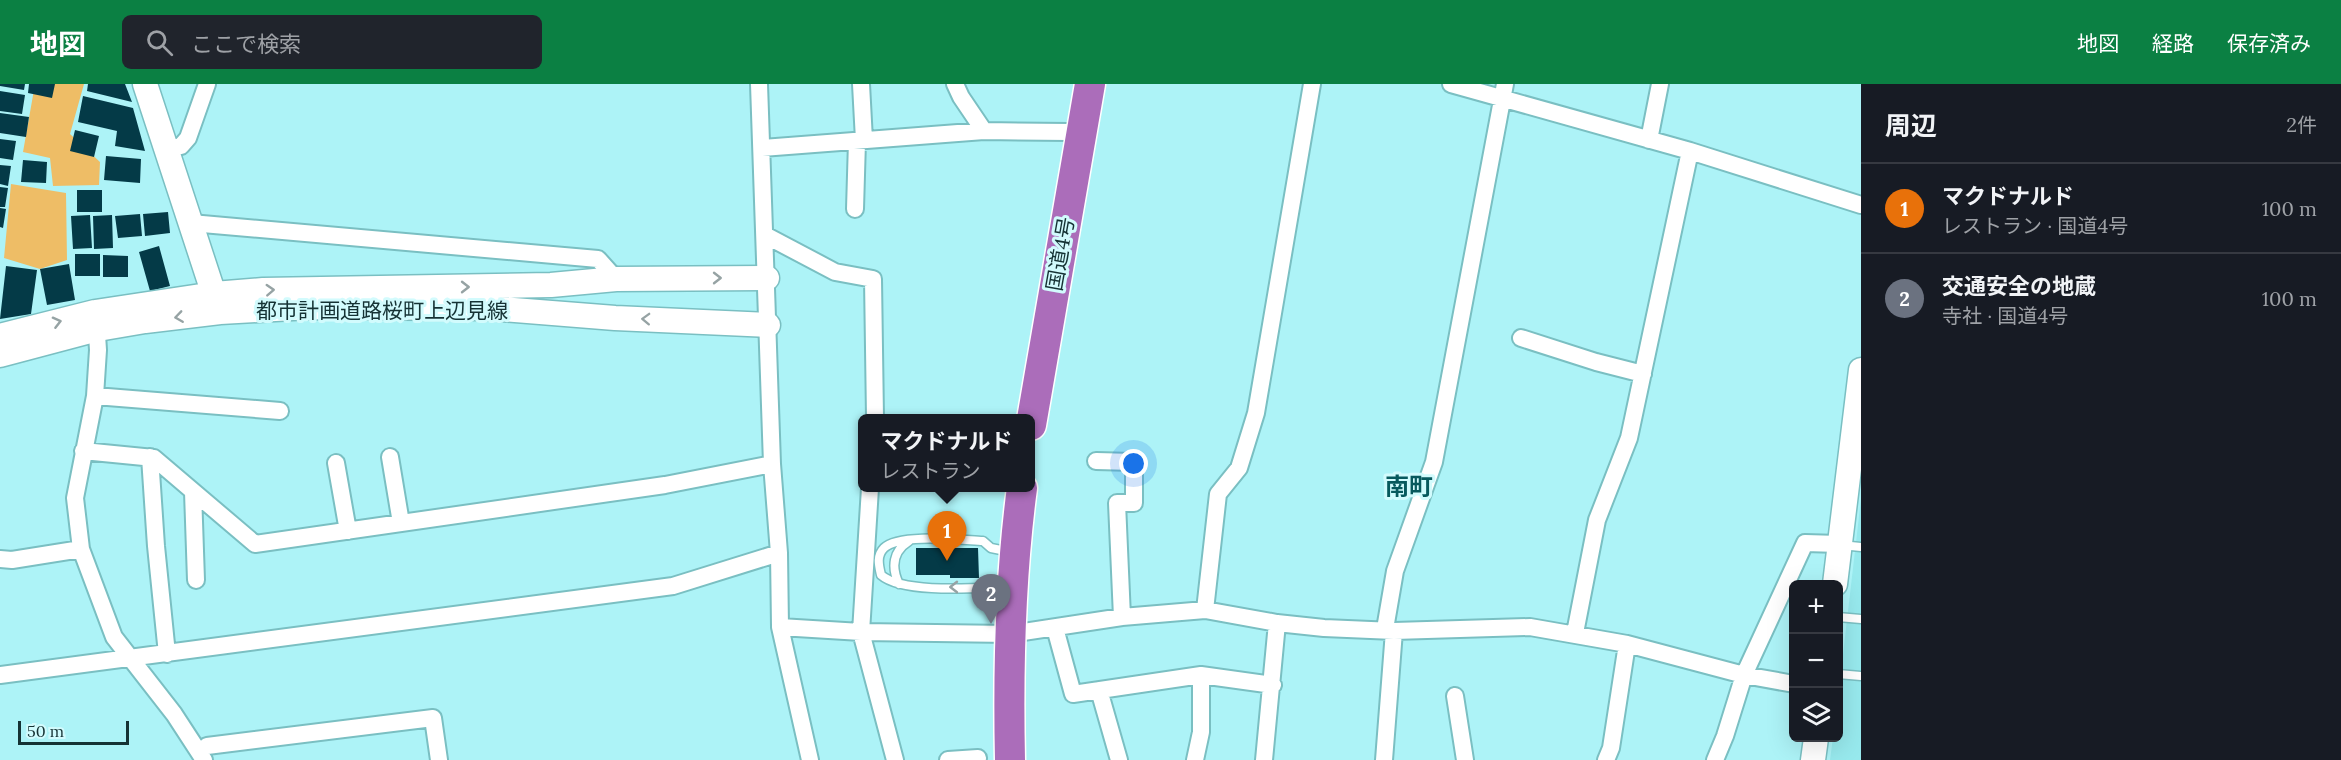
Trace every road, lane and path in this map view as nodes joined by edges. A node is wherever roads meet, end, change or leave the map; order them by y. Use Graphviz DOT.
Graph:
graph roads {
  1 [pos="145,84"];
  2 [pos="207,84"];
  3 [pos="759,84"];
  4 [pos="861,84"];
  5 [pos="955,84"];
  6 [pos="1090,84"];
  7 [pos="1312,84"];
  8 [pos="1450,84"];
  9 [pos="1660,84"];
  10 [pos="1503,91"];
  11 [pos="984,131"];
  12 [pos="1082,134"];
  13 [pos="1649,140"];
  14 [pos="860,141"];
  15 [pos="762,148"];
  16 [pos="167,149"];
  17 [pos="1689,152"];
  18 [pos="1861,205"];
  19 [pos="855,209"];
  20 [pos="191,223"];
  21 [pos="765,235"];
  22 [pos="767,278"];
  23 [pos="616,279"];
  24 [pos="217,303"];
  25 [pos="97,321"];
  26 [pos="768,325"];
  27 [pos="0,336"];
  28 [pos="1521,338"];
  29 [pos="0,355"];
  30 [pos="1861,370"];
  31 [pos="1643,374"];
  32 [pos="95,396"];
  33 [pos="280,411"];
  34 [pos="874,414"];
  35 [pos="1033,414"];
  36 [pos="1857,440"];
  37 [pos="83,451"];
  38 [pos="150,458"];
  39 [pos="390,458"];
  40 [pos="1096,461"];
  41 [pos="336,463"];
  42 [pos="772,464"];
  43 [pos="194,492"];
  44 [pos="870,492"];
  45 [pos="1022,492"];
  46 [pos="401,523"];
  47 [pos="348,531"];
  48 [pos="911,540"];
  49 [pos="1850,546"];
  50 [pos="81,549"];
  51 [pos="779,553"];
  52 [pos="1015,553"];
  53 [pos="0,559"];
  54 [pos="196,580"];
  55 [pos="1836,580"];
  56 [pos="899,584"];
  57 [pos="1013,587"];
  58 [pos="1205,610"];
  59 [pos="1122,617"];
  60 [pos="1843,617"];
  61 [pos="1861,619"];
  62 [pos="1277,623"];
  63 [pos="780,627"];
  64 [pos="1056,628"];
  65 [pos="1389,630"];
  66 [pos="861,632"];
  67 [pos="1575,633"];
  68 [pos="1010,634"];
  69 [pos="1627,644"];
  70 [pos="167,654"];
  71 [pos="129,657"];
  72 [pos="1843,674"];
  73 [pos="0,675"];
  74 [pos="1201,675"];
  75 [pos="1744,675"];
  76 [pos="1861,676"];
  77 [pos="1789,683"];
  78 [pos="1273,685"];
  79 [pos="1099,690"];
  80 [pos="1455,696"];
  81 [pos="1815,742"];
  82 [pos="206,753"];
  83 [pos="978,758"];
  84 [pos="439,760"];
  85 [pos="810,760"];
  86 [pos="895,760"];
  87 [pos="948,760"];
  88 [pos="1010,760"];
  89 [pos="1119,760"];
  90 [pos="1195,760"];
  91 [pos="1264,760"];
  92 [pos="1384,760"];
  93 [pos="1466,760"];
  94 [pos="1606,760"];
  95 [pos="1715,760"];
  96 [pos="1813,760"];
  1 -- 16 [label="street"];
  2 -- 16 [label="street"];
  3 -- 15 [label="street"];
  4 -- 14 [label="street"];
  5 -- 11 [label="street"];
  6 -- 12 [label="highway, 国道4号"];
  7 -- 58 [label="street"];
  8 -- 10 [label="street"];
  9 -- 13 [label="street"];
  10 -- 13 [label="street"];
  10 -- 65 [label="street"];
  11 -- 12 [label="street"];
  11 -- 14 [label="street"];
  12 -- 35 [label="highway, 国道4号"];
  13 -- 17 [label="street"];
  14 -- 15 [label="street"];
  14 -- 19 [label="street"];
  15 -- 21 [label="street"];
  16 -- 20 [label="street"];
  17 -- 18 [label="street"];
  17 -- 31 [label="street"];
  20 -- 23 [label="street"];
  20 -- 24 [label="street"];
  21 -- 22 [label="street"];
  21 -- 34 [label="street"];
  23 -- 22 [label="street, 都市計画道路桜町上辺見線, one-way"];
  22 -- 26 [label="street"];
  24 -- 23 [label="street, 都市計画道路桜町上辺見線, one-way"];
  24 -- 25 [label="street, 都市計画道路桜町上辺見線"];
  26 -- 24 [label="street, 都市計画道路桜町上辺見線, one-way"];
  27 -- 25 [label="street, 都市計画道路桜町上辺見線, one-way"];
  25 -- 29 [label="street, 都市計画道路桜町上辺見線"];
  25 -- 32 [label="street"];
  26 -- 42 [label="street"];
  28 -- 31 [label="street"];
  30 -- 36 [label="street"];
  31 -- 67 [label="street"];
  32 -- 33 [label="street"];
  32 -- 37 [label="street"];
  36 -- 49 [label="street"];
  37 -- 38 [label="street"];
  37 -- 50 [label="street"];
  38 -- 43 [label="street"];
  38 -- 70 [label="street"];
  39 -- 46 [label="street"];
  40 -- 59 [label="street"];
  41 -- 47 [label="street"];
  42 -- 46 [label="street"];
  42 -- 51 [label="street"];
  43 -- 47 [label="street"];
  43 -- 54 [label="street"];
  44 -- 66 [label="street"];
  45 -- 52 [label="highway"];
  46 -- 47 [label="street"];
  48 -- 52 [label="lane"];
  48 -- 56 [label="lane"];
  48 -- 56 [label="lane"];
  49 -- 55 [label="street"];
  49 -- 75 [label="street"];
  50 -- 53 [label="street"];
  50 -- 71 [label="street"];
  51 -- 63 [label="street"];
  51 -- 70 [label="street"];
  52 -- 57 [label="highway"];
  57 -- 56 [label="lane, one-way"];
  57 -- 68 [label="highway"];
  58 -- 59 [label="street"];
  58 -- 62 [label="street"];
  59 -- 64 [label="street"];
  60 -- 61 [label="lane"];
  62 -- 65 [label="street"];
  62 -- 78 [label="street"];
  63 -- 66 [label="street"];
  63 -- 85 [label="street"];
  64 -- 68 [label="street"];
  64 -- 79 [label="street"];
  65 -- 67 [label="street"];
  65 -- 92 [label="street"];
  66 -- 68 [label="street"];
  66 -- 86 [label="street"];
  67 -- 69 [label="street"];
  68 -- 88 [label="highway"];
  69 -- 75 [label="street"];
  69 -- 94 [label="street"];
  70 -- 71 [label="street"];
  71 -- 73 [label="street"];
  71 -- 82 [label="street"];
  72 -- 76 [label="lane"];
  74 -- 78 [label="street"];
  74 -- 79 [label="street"];
  74 -- 90 [label="street"];
  75 -- 77 [label="street"];
  75 -- 95 [label="street"];
  78 -- 91 [label="street"];
  79 -- 89 [label="street"];
  80 -- 93 [label="street"];
  81 -- 96 [label="street"];
  82 -- 84 [label="street"];
  83 -- 87 [label="street"];
}
